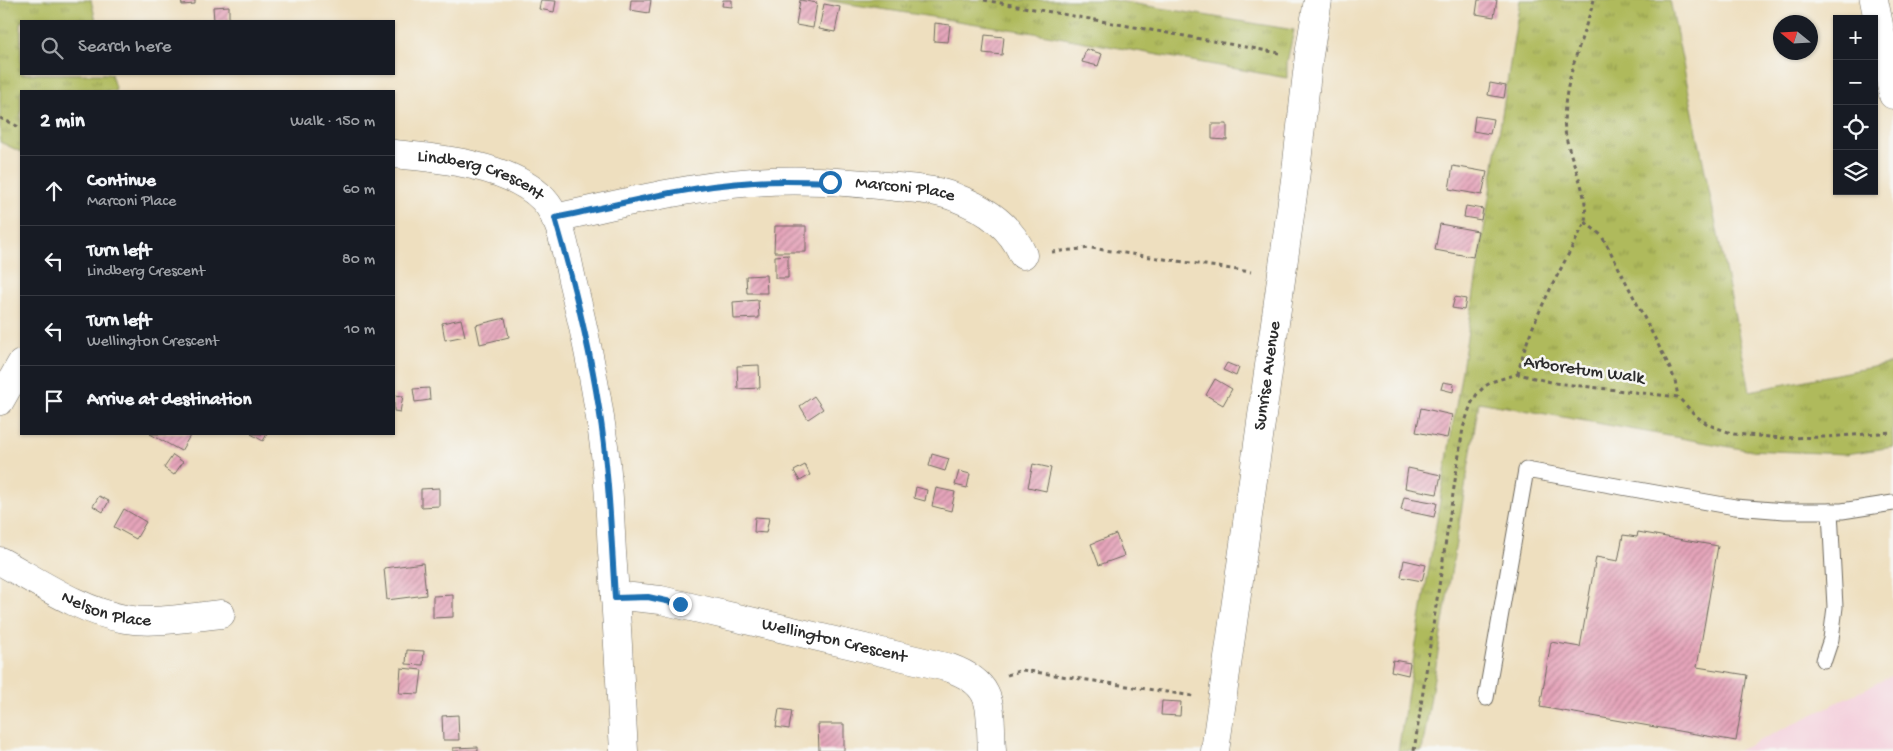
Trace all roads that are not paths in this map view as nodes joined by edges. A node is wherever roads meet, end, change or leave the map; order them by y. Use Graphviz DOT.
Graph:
graph roads {
  1 [pos="1318,0"];
  2 [pos="1874,0"];
  3 [pos="1890,66"];
  4 [pos="1893,95"];
  5 [pos="395,154"];
  6 [pos="555,218"];
  7 [pos="1023,255"];
  8 [pos="20,366"];
  9 [pos="0,401"];
  10 [pos="1893,504"];
  11 [pos="1830,510"];
  12 [pos="0,561"];
  13 [pos="615,598"];
  14 [pos="221,614"];
  15 [pos="1824,660"];
  16 [pos="1486,698"];
  17 [pos="624,751"];
  18 [pos="992,751"];
  19 [pos="1215,751"];
  1 -- 19 [label="street, Sunrise Avenue"];
  2 -- 3 [label="street"];
  3 -- 4 [label="street"];
  5 -- 6 [label="street, Lindberg Crescent"];
  6 -- 7 [label="street, Marconi Place"];
  6 -- 13 [label="street, Lindberg Crescent"];
  8 -- 9 [label="street"];
  10 -- 11 [label="lane"];
  11 -- 15 [label="lane"];
  11 -- 16 [label="lane"];
  12 -- 14 [label="street, Nelson Place"];
  13 -- 17 [label="street, Lindberg Crescent"];
  13 -- 18 [label="street, Wellington Crescent"];
}
